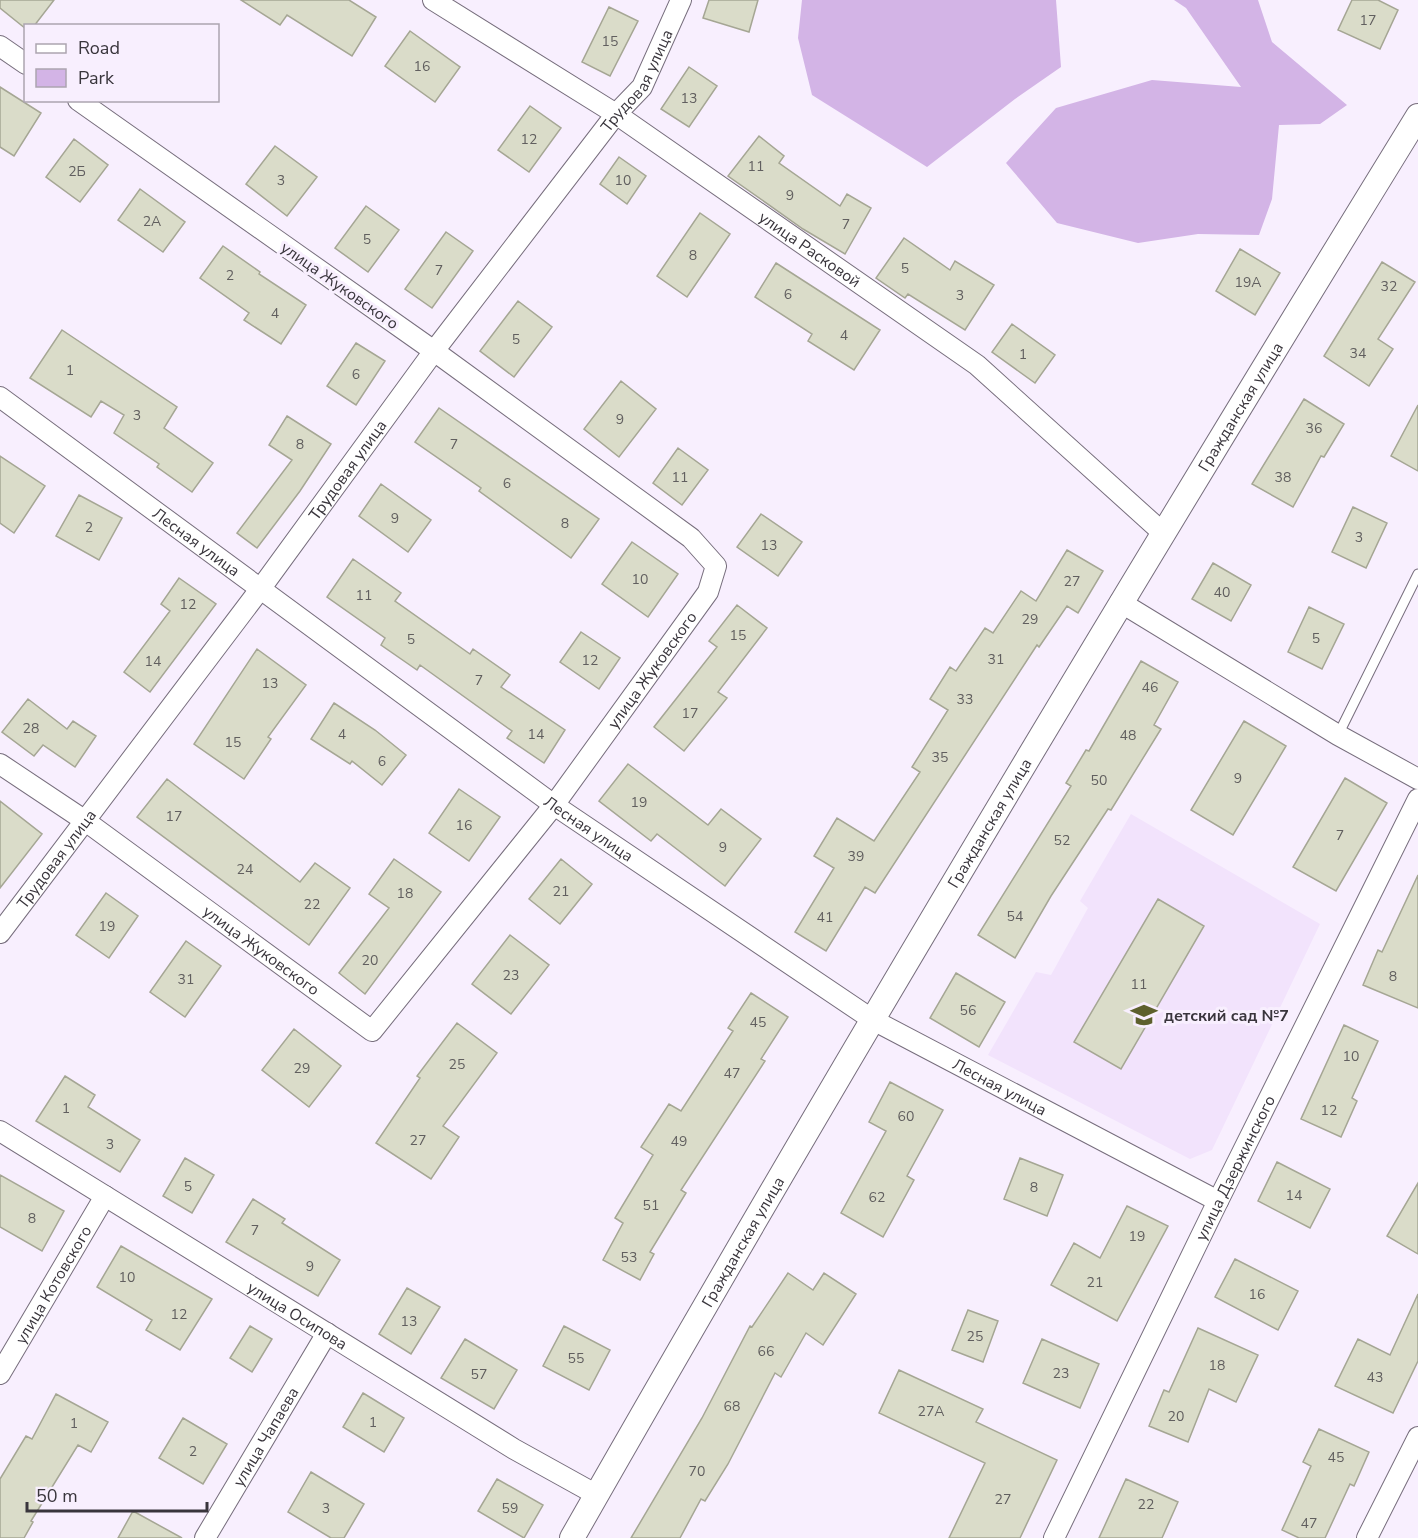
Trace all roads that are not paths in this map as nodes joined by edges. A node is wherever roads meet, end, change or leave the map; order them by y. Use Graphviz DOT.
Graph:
graph roads {
  1 [pos="433,0"];
  2 [pos="681,0"];
  3 [pos="0,46"];
  4 [pos="24,63"];
  5 [pos="81,102"];
  6 [pos="616,114"];
  7 [pos="1418,116"];
  8 [pos="434,351"];
  9 [pos="0,397"];
  10 [pos="1162,532"];
  11 [pos="1418,574"];
  12 [pos="261,588"];
  13 [pos="1120,602"];
  14 [pos="1338,735"];
  15 [pos="0,764"];
  16 [pos="1418,779"];
  17 [pos="1418,800"];
  18 [pos="554,805"];
  19 [pos="84,820"];
  20 [pos="0,933"];
  21 [pos="873,1020"];
  22 [pos="0,1131"];
  23 [pos="105,1196"];
  24 [pos="1218,1201"];
  25 [pos="327,1334"];
  26 [pos="0,1374"];
  27 [pos="1418,1437"];
  28 [pos="597,1495"];
  29 [pos="204,1538"];
  30 [pos="572,1538"];
  31 [pos="1054,1538"];
  32 [pos="1367,1538"];
  1 -- 6 [label="street, улица Расковой"];
  2 -- 6 [label="street, Трудовая улица"];
  3 -- 4 [label="street"];
  5 -- 8 [label="street, улица Жуковского"];
  6 -- 8 [label="street, Трудовая улица"];
  6 -- 10 [label="street, улица Расковой"];
  7 -- 10 [label="street, Гражданская улица"];
  8 -- 12 [label="street, Трудовая улица"];
  8 -- 18 [label="street, улица Жуковского"];
  9 -- 12 [label="street, Лесная улица"];
  10 -- 13 [label="street, Гражданская улица"];
  11 -- 14 [label="lane"];
  12 -- 18 [label="street, Лесная улица"];
  12 -- 19 [label="street, Трудовая улица"];
  13 -- 14 [label="street"];
  13 -- 21 [label="street, Гражданская улица"];
  14 -- 16 [label="street"];
  15 -- 19 [label="street, улица Жуковского"];
  17 -- 24 [label="street, улица Дзержинского"];
  18 -- 19 [label="street, улица Жуковского"];
  18 -- 21 [label="street, Лесная улица"];
  19 -- 20 [label="street, Трудовая улица"];
  21 -- 24 [label="street, Лесная улица"];
  21 -- 28 [label="street, Гражданская улица"];
  22 -- 23 [label="street, улица Осипова"];
  23 -- 25 [label="street, улица Осипова"];
  23 -- 26 [label="street, улица Котовского"];
  24 -- 31 [label="street, улица Дзержинского"];
  25 -- 28 [label="street, улица Осипова"];
  25 -- 29 [label="street, улица Чапаева"];
  27 -- 32 [label="street"];
  28 -- 30 [label="street, Гражданская улица"];
}
